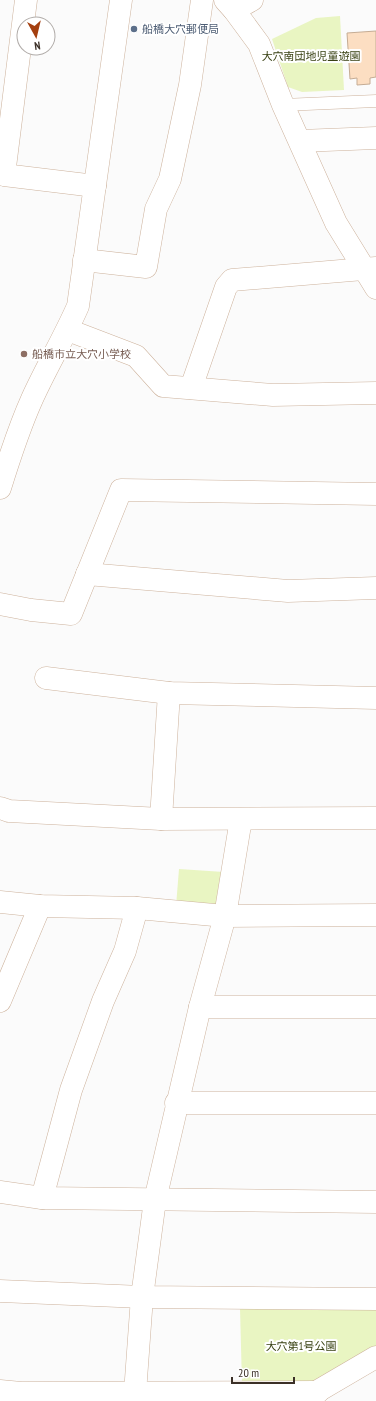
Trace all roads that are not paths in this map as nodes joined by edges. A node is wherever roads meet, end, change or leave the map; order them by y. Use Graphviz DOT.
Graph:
graph roads {
  1 [pos="26,0"];
  2 [pos="121,0"];
  3 [pos="202,0"];
  4 [pos="237,3"];
  5 [pos="376,101"];
  6 [pos="283,105"];
  7 [pos="376,138"];
  8 [pos="300,141"];
  9 [pos="96,186"];
  10 [pos="84,260"];
  11 [pos="370,268"];
  12 [pos="376,288"];
  13 [pos="68,330"];
  14 [pos="191,388"];
  15 [pos="376,393"];
  16 [pos="0,488"];
  17 [pos="376,494"];
  18 [pos="87,574"];
  19 [pos="376,588"];
  20 [pos="0,604"];
  21 [pos="46,678"];
  22 [pos="169,693"];
  23 [pos="376,698"];
  24 [pos="0,808"];
  25 [pos="376,818"];
  26 [pos="161,819"];
  27 [pos="241,819"];
  28 [pos="0,902"];
  29 [pos="40,906"];
  30 [pos="137,908"];
  31 [pos="376,915"];
  32 [pos="225,916"];
  33 [pos="0,1001"];
  34 [pos="200,1007"];
  35 [pos="376,1007"];
  36 [pos="376,1102"];
  37 [pos="176,1103"];
  38 [pos="0,1192"];
  39 [pos="42,1198"];
  40 [pos="155,1200"];
  41 [pos="376,1202"];
  42 [pos="0,1291"];
  43 [pos="142,1297"];
  44 [pos="376,1300"];
  45 [pos="376,1357"];
  46 [pos="0,1391"];
  47 [pos="310,1396"];
  48 [pos="135,1397"];
  1 -- 9 [label="street"];
  2 -- 9 [label="street"];
  3 -- 10 [label="street"];
  4 -- 6 [label="street"];
  5 -- 6 [label="lane"];
  6 -- 8 [label="street"];
  7 -- 8 [label="street"];
  8 -- 11 [label="street"];
  9 -- 10 [label="street"];
  10 -- 13 [label="street"];
  11 -- 12 [label="street"];
  11 -- 14 [label="street"];
  13 -- 14 [label="street"];
  13 -- 16 [label="street"];
  14 -- 15 [label="street"];
  17 -- 18 [label="street"];
  18 -- 19 [label="street"];
  18 -- 20 [label="street"];
  21 -- 22 [label="street"];
  22 -- 23 [label="street"];
  22 -- 26 [label="street"];
  24 -- 26 [label="street"];
  25 -- 27 [label="street"];
  26 -- 27 [label="street"];
  27 -- 32 [label="street"];
  28 -- 29 [label="street"];
  29 -- 30 [label="street"];
  29 -- 33 [label="street"];
  30 -- 32 [label="street"];
  30 -- 39 [label="street"];
  31 -- 32 [label="street"];
  32 -- 34 [label="street"];
  34 -- 35 [label="street"];
  34 -- 37 [label="street"];
  36 -- 37 [label="street"];
  37 -- 40 [label="street"];
  38 -- 39 [label="street"];
  39 -- 40 [label="street"];
  40 -- 41 [label="street"];
  40 -- 43 [label="street"];
  42 -- 43 [label="street"];
  43 -- 44 [label="street"];
  43 -- 48 [label="street"];
  45 -- 47 [label="street"];
  46 -- 48 [label="street"];
  47 -- 48 [label="street"];
}
